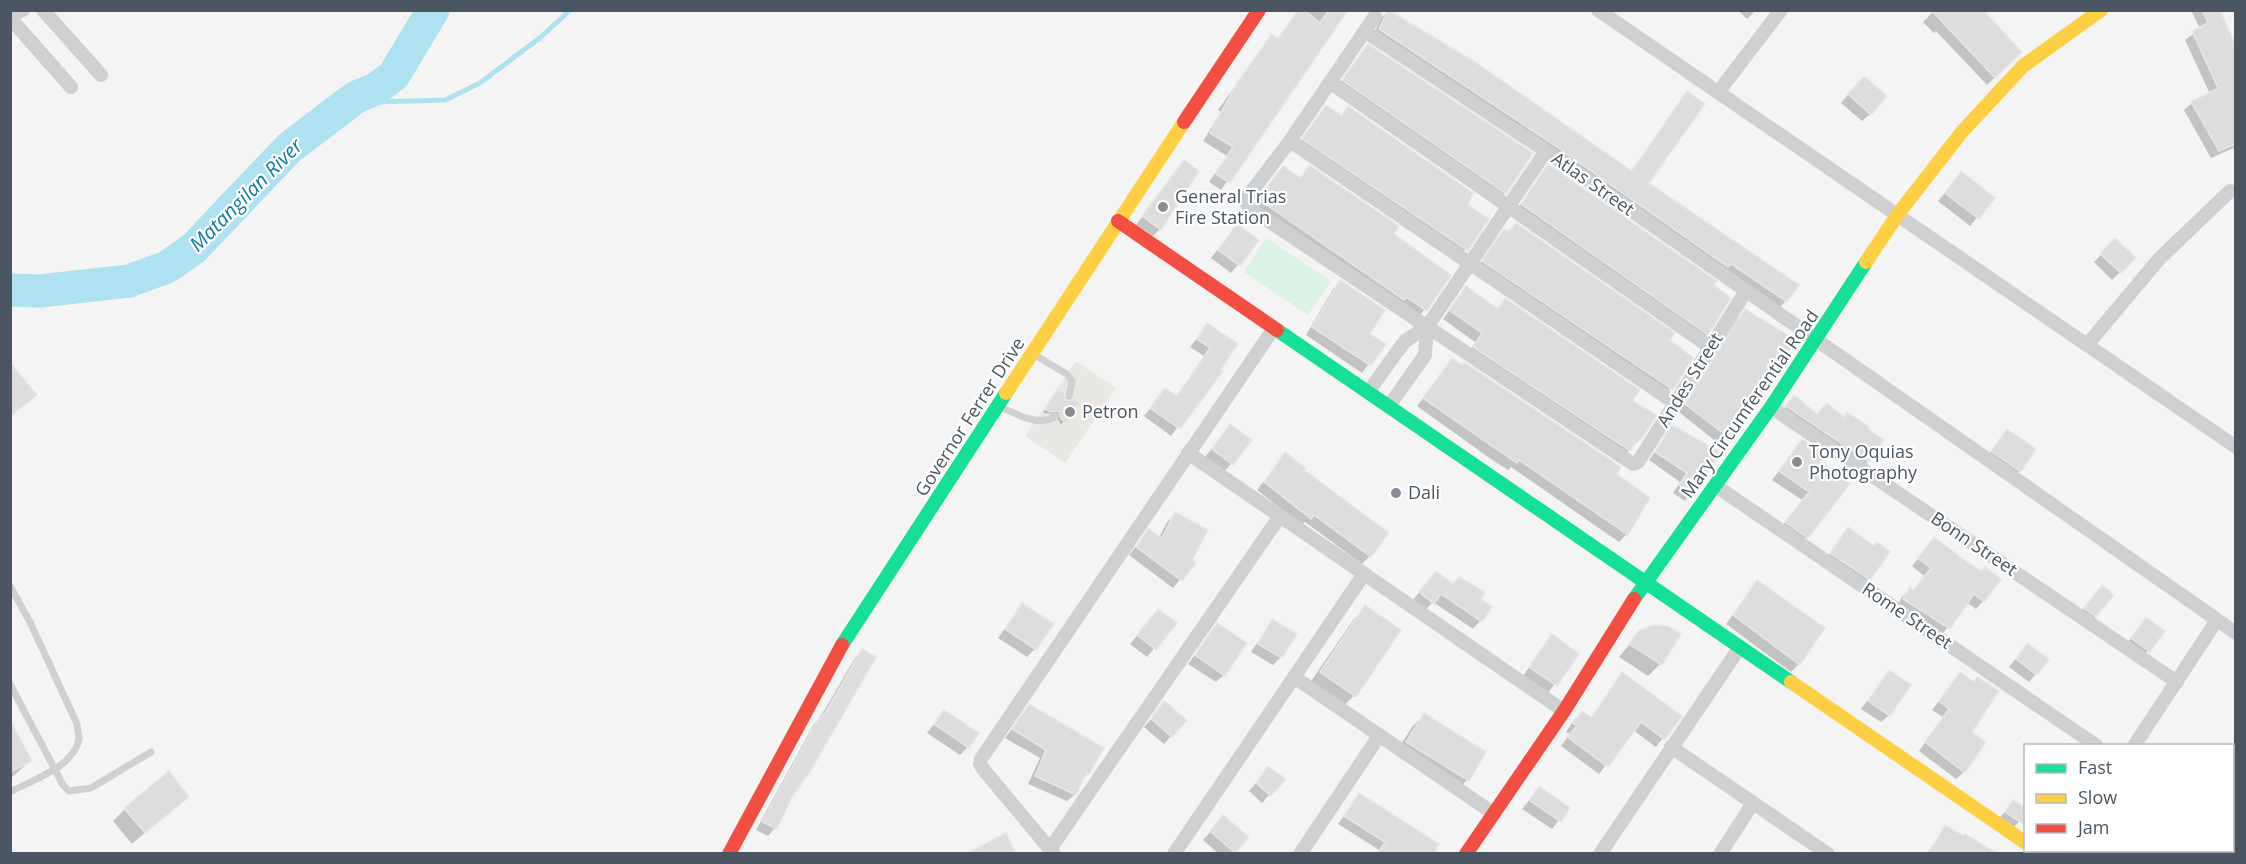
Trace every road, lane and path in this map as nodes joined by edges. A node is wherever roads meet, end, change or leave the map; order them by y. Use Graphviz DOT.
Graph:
graph roads {
  1 [pos="23,10"];
  2 [pos="43,10"];
  3 [pos="1259,10"];
  4 [pos="1598,10"];
  5 [pos="1781,10"];
  6 [pos="2101,10"];
  7 [pos="1375,16"];
  8 [pos="10,17"];
  9 [pos="1366,32"];
  10 [pos="101,75"];
  11 [pos="1331,82"];
  12 [pos="71,87"];
  13 [pos="1719,91"];
  14 [pos="1290,141"];
  15 [pos="1546,151"];
  16 [pos="2230,191"];
  17 [pos="1509,206"];
  18 [pos="1898,214"];
  19 [pos="1118,221"];
  20 [pos="1470,263"];
  21 [pos="1746,291"];
  22 [pos="1427,327"];
  23 [pos="1274,328"];
  24 [pos="1818,339"];
  25 [pos="2087,345"];
  26 [pos="1710,347"];
  27 [pos="1032,354"];
  28 [pos="1368,393"];
  29 [pos="1069,396"];
  30 [pos="1675,403"];
  31 [pos="998,406"];
  32 [pos="1389,406"];
  33 [pos="1772,407"];
  34 [pos="1056,416"];
  35 [pos="2235,447"];
  36 [pos="1188,453"];
  37 [pos="1716,486"];
  38 [pos="1280,516"];
  39 [pos="1364,574"];
  40 [pos="1645,582"];
  41 [pos="10,585"];
  42 [pos="2217,620"];
  43 [pos="2235,633"];
  44 [pos="1740,647"];
  45 [pos="1293,677"];
  46 [pos="2177,682"];
  47 [pos="10,684"];
  48 [pos="1564,711"];
  49 [pos="1379,736"];
  50 [pos="2094,744"];
  51 [pos="2134,744"];
  52 [pos="1671,747"];
  53 [pos="151,752"];
  54 [pos="55,768"];
  55 [pos="10,792"];
  56 [pos="1753,803"];
  57 [pos="1493,813"];
  58 [pos="2024,842"];
  59 [pos="1052,851"];
  60 [pos="1825,853"];
  61 [pos="729,854"];
  62 [pos="1174,854"];
  63 [pos="1300,854"];
  64 [pos="1466,854"];
  65 [pos="1600,854"];
  66 [pos="1720,854"];
  1 -- 8 [label="street"];
  2 -- 10 [label="street"];
  3 -- 19 [label="street, Governor Ferrer Drive"];
  4 -- 13 [label="street"];
  5 -- 13 [label="street"];
  6 -- 18 [label="street, Mary Circumferential Road"];
  7 -- 9 [label="street"];
  8 -- 12 [label="street"];
  9 -- 11 [label="street"];
  9 -- 15 [label="street, Atlas Street"];
  11 -- 14 [label="street"];
  11 -- 17 [label="street"];
  13 -- 18 [label="street"];
  14 -- 20 [label="street"];
  14 -- 22 [label="street"];
  15 -- 17 [label="street"];
  15 -- 21 [label="street, Atlas Street"];
  16 -- 25 [label="street"];
  17 -- 20 [label="street"];
  17 -- 26 [label="street"];
  18 -- 24 [label="street, Mary Circumferential Road"];
  18 -- 25 [label="street"];
  19 -- 23 [label="street"];
  19 -- 27 [label="street, Governor Ferrer Drive"];
  20 -- 22 [label="street"];
  20 -- 30 [label="street"];
  21 -- 24 [label="street, Atlas Street"];
  21 -- 26 [label="street, Andes Street"];
  22 -- 28 [label="street"];
  22 -- 30 [label="street, Andes Street"];
  22 -- 32 [label="street"];
  23 -- 28 [label="street"];
  23 -- 36 [label="street"];
  24 -- 33 [label="street, Mary Circumferential Road"];
  24 -- 42 [label="street, Atlas Street"];
  25 -- 35 [label="street"];
  26 -- 30 [label="street, Andes Street"];
  27 -- 29 [label="lane"];
  27 -- 31 [label="street, Governor Ferrer Drive"];
  28 -- 32 [label="street"];
  31 -- 34 [label="lane"];
  31 -- 61 [label="street, Governor Ferrer Drive"];
  32 -- 40 [label="street"];
  33 -- 37 [label="street, Mary Circumferential Road"];
  33 -- 46 [label="street, Bonn Street"];
  36 -- 38 [label="street"];
  36 -- 59 [label="street"];
  37 -- 40 [label="street, Mary Circumferential Road"];
  37 -- 50 [label="street, Rome Street"];
  38 -- 39 [label="street"];
  38 -- 59 [label="street"];
  39 -- 45 [label="street"];
  39 -- 48 [label="street"];
  40 -- 44 [label="street"];
  40 -- 48 [label="street, Mary Circumferential Road"];
  41 -- 54 [label="lane"];
  42 -- 43 [label="street, Atlas Street"];
  42 -- 46 [label="street"];
  44 -- 52 [label="street"];
  44 -- 58 [label="street"];
  45 -- 49 [label="street"];
  45 -- 62 [label="street"];
  46 -- 51 [label="street"];
  47 -- 54 [label="lane"];
  48 -- 57 [label="street, Mary Circumferential Road"];
  49 -- 57 [label="street"];
  49 -- 63 [label="street"];
  52 -- 56 [label="street"];
  52 -- 65 [label="street"];
  53 -- 54 [label="lane"];
  54 -- 55 [label="lane"];
  56 -- 60 [label="street"];
  56 -- 66 [label="street"];
  57 -- 64 [label="street, Mary Circumferential Road"];
}
